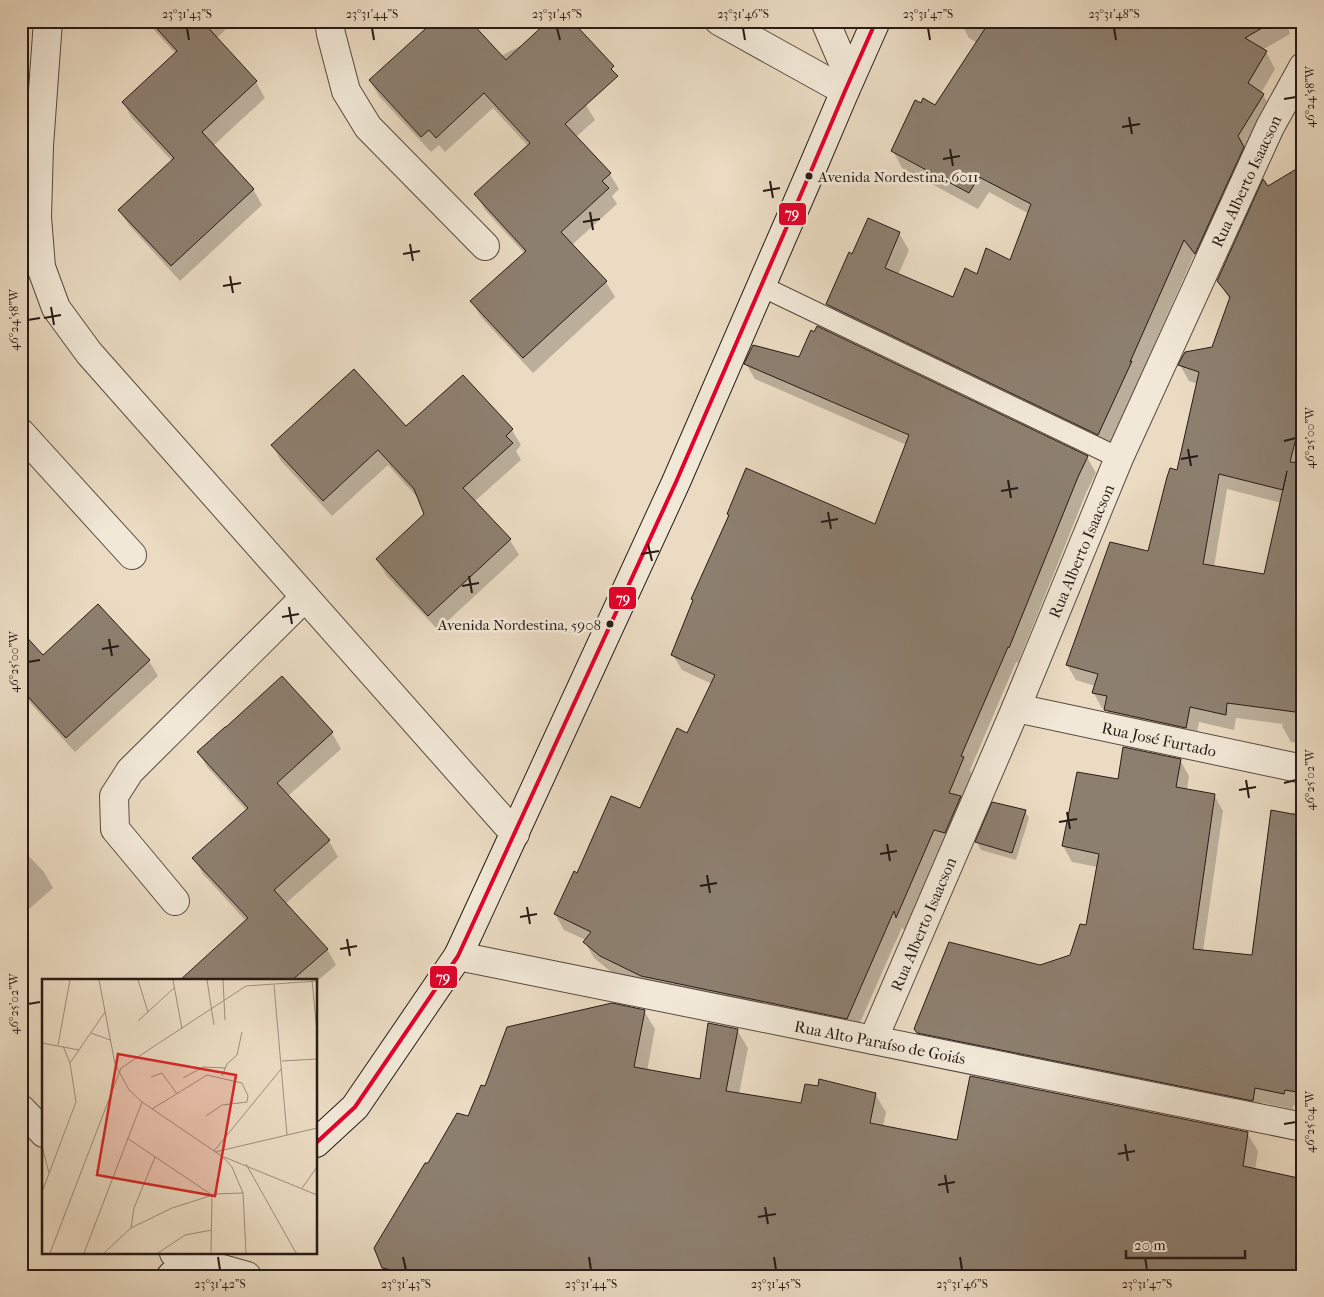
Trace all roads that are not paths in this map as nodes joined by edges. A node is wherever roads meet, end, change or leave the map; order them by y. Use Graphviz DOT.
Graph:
graph roads {
  1 [pos="48,21"];
  2 [pos="328,21"];
  3 [pos="719,21"];
  4 [pos="825,21"];
  5 [pos="876,21"];
  6 [pos="1303,67"];
  7 [pos="847,85"];
  8 [pos="30,145"];
  9 [pos="485,246"];
  10 [pos="761,286"];
  11 [pos="21,433"];
  12 [pos="1120,458"];
  13 [pos="132,555"];
  14 [pos="305,597"];
  15 [pos="1016,708"];
  16 [pos="1303,769"];
  17 [pos="515,834"];
  18 [pos="175,901"];
  19 [pos="458,956"];
  20 [pos="873,1040"];
  21 [pos="21,1109"];
  22 [pos="1303,1127"];
  23 [pos="42,1131"];
  24 [pos="318,1141"];
  25 [pos="183,1261"];
  26 [pos="247,1276"];
  1 -- 8 [label="street"];
  2 -- 9 [label="street"];
  3 -- 7 [label="street"];
  4 -- 7 [label="street"];
  5 -- 7 [label="street"];
  6 -- 12 [label="street, Rua Alberto Isaacson"];
  7 -- 10 [label="street"];
  8 -- 14 [label="street"];
  10 -- 12 [label="lane"];
  10 -- 17 [label="street"];
  11 -- 13 [label="street"];
  12 -- 15 [label="street, Rua Alberto Isaacson"];
  14 -- 17 [label="street"];
  14 -- 18 [label="street"];
  15 -- 16 [label="street, Rua José Furtado"];
  15 -- 20 [label="street, Rua Alberto Isaacson"];
  17 -- 19 [label="street"];
  19 -- 20 [label="street, Rua Alto Paraíso de Goiás"];
  19 -- 24 [label="street"];
  20 -- 22 [label="street, Rua Alto Paraíso de Goiás"];
  21 -- 23 [label="street"];
  25 -- 26 [label="street"];
}
